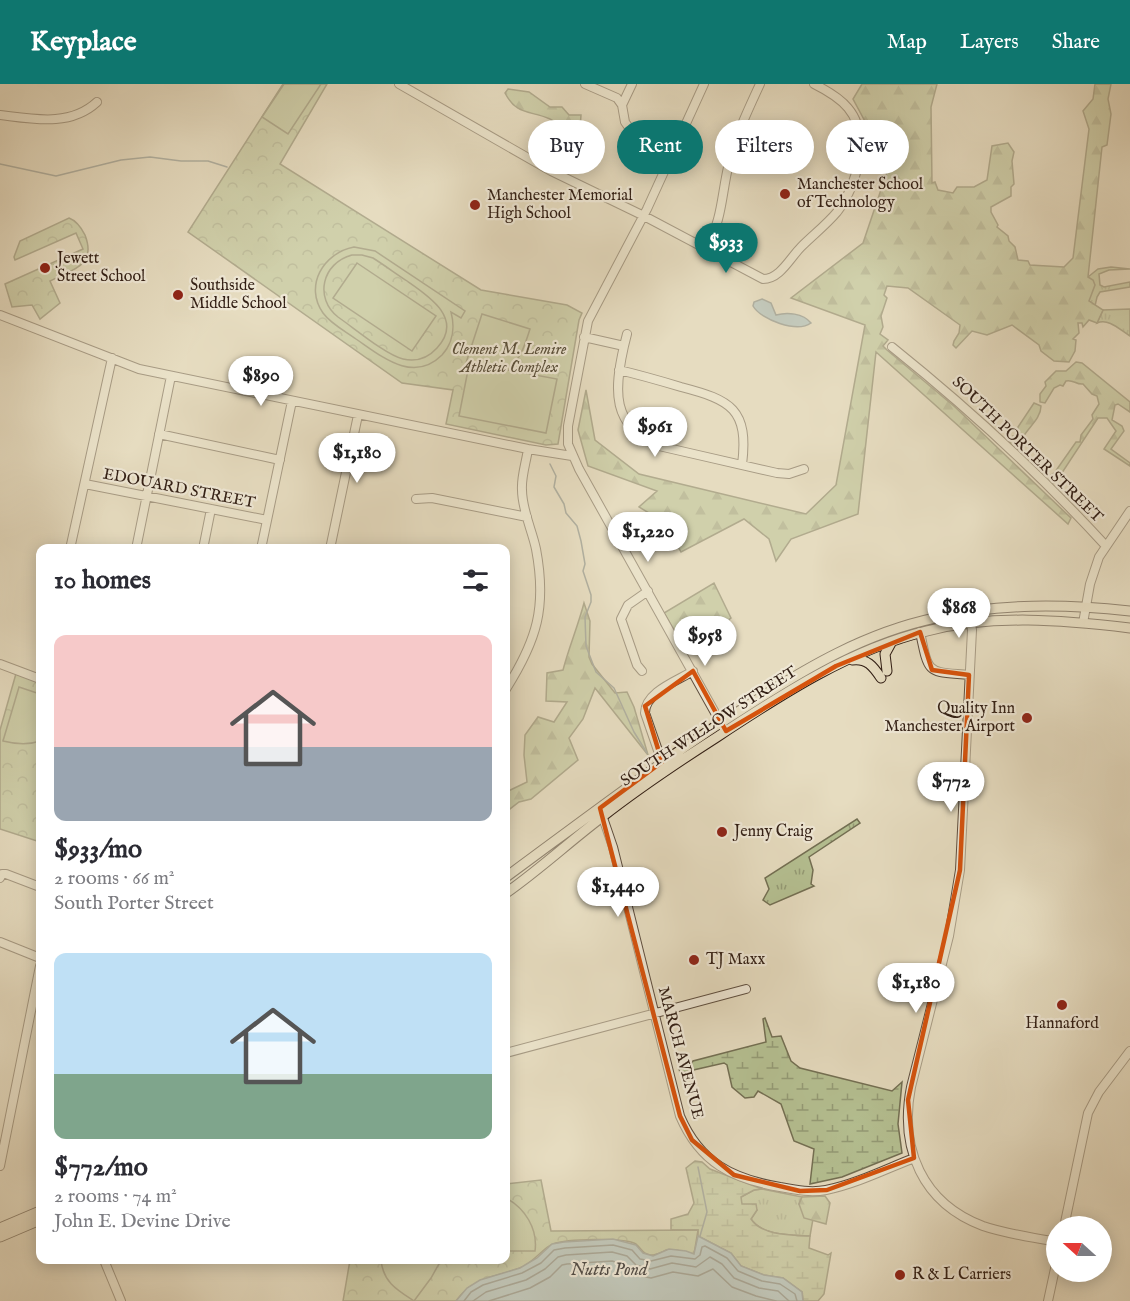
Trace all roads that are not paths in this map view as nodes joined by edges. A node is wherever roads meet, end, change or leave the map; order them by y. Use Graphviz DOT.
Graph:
graph roads {
  1 [pos="399,84"];
  2 [pos="585,84"];
  3 [pos="632,84"];
  4 [pos="704,84"];
  5 [pos="760,84"];
  6 [pos="814,84"];
  7 [pos="97,102"];
  8 [pos="622,105"];
  9 [pos="0,115"];
  10 [pos="626,120"];
  11 [pos="687,120"];
  12 [pos="663,174"];
  13 [pos="644,216"];
  14 [pos="706,249"];
  15 [pos="0,315"];
  16 [pos="627,334"];
  17 [pos="584,337"];
  18 [pos="624,346"];
  19 [pos="892,347"];
  20 [pos="112,358"];
  21 [pos="619,370"];
  22 [pos="171,376"];
  23 [pos="292,401"];
  24 [pos="358,415"];
  25 [pos="159,434"];
  26 [pos="528,449"];
  27 [pos="572,456"];
  28 [pos="280,460"];
  29 [pos="742,465"];
  30 [pos="804,469"];
  31 [pos="85,484"];
  32 [pos="147,496"];
  33 [pos="416,499"];
  34 [pos="211,509"];
  35 [pos="1130,511"];
  36 [pos="527,517"];
  37 [pos="267,520"];
  38 [pos="71,544"];
  39 [pos="137,544"];
  40 [pos="204,544"];
  41 [pos="262,544"];
  42 [pos="331,544"];
  43 [pos="1106,546"];
  44 [pos="648,591"];
  45 [pos="1085,607"];
  46 [pos="969,611"];
  47 [pos="1130,611"];
  48 [pos="972,623"];
  49 [pos="1083,623"];
  50 [pos="1130,628"];
  51 [pos="920,632"];
  52 [pos="894,641"];
  53 [pos="846,661"];
  54 [pos="0,664"];
  55 [pos="642,671"];
  56 [pos="693,671"];
  57 [pos="969,675"];
  58 [pos="36,678"];
  59 [pos="510,683"];
  60 [pos="723,727"];
  61 [pos="662,762"];
  62 [pos="601,812"];
  63 [pos="510,874"];
  64 [pos="1,876"];
  65 [pos="36,885"];
  66 [pos="510,890"];
  67 [pos="0,942"];
  68 [pos="36,956"];
  69 [pos="36,986"];
  70 [pos="746,988"];
  71 [pos="654,1013"];
  72 [pos="1130,1051"];
  73 [pos="510,1052"];
  74 [pos="914,1158"];
  75 [pos="0,1166"];
  76 [pos="36,1212"];
  77 [pos="1066,1216"];
  78 [pos="36,1222"];
  79 [pos="2,1226"];
  80 [pos="0,1237"];
  81 [pos="1046,1240"];
  82 [pos="106,1264"];
  83 [pos="1052,1282"];
  84 [pos="121,1301"];
  85 [pos="1048,1301"];
  1 -- 13 [label="street"];
  2 -- 8 [label="street"];
  3 -- 8 [label="street"];
  4 -- 11 [label="street"];
  5 -- 14 [label="street"];
  6 -- 14 [label="street"];
  7 -- 9 [label="street"];
  8 -- 10 [label="street"];
  12 -- 13 [label="street"];
  13 -- 14 [label="street"];
  13 -- 17 [label="street"];
  15 -- 20 [label="street"];
  16 -- 18 [label="street"];
  17 -- 18 [label="street"];
  17 -- 27 [label="street"];
  18 -- 21 [label="street"];
  19 -- 43 [label="street, SOUTH PORTER STREET"];
  20 -- 22 [label="street"];
  20 -- 31 [label="street"];
  21 -- 29 [label="street"];
  21 -- 29 [label="street"];
  22 -- 23 [label="street"];
  22 -- 25 [label="street"];
  23 -- 24 [label="street"];
  23 -- 28 [label="street"];
  24 -- 26 [label="street"];
  24 -- 42 [label="street"];
  25 -- 28 [label="street"];
  25 -- 32 [label="street"];
  26 -- 27 [label="street"];
  26 -- 36 [label="street"];
  27 -- 44 [label="street"];
  28 -- 37 [label="street"];
  29 -- 30 [label="street"];
  31 -- 32 [label="street, EDOUARD STREET"];
  31 -- 38 [label="street"];
  32 -- 34 [label="street, EDOUARD STREET"];
  32 -- 39 [label="street"];
  33 -- 36 [label="street"];
  34 -- 37 [label="street, EDOUARD STREET"];
  34 -- 40 [label="street"];
  35 -- 43 [label="street"];
  36 -- 59 [label="street"];
  37 -- 41 [label="street"];
  43 -- 45 [label="street, SOUTH PORTER STREET"];
  44 -- 55 [label="street"];
  44 -- 56 [label="street"];
  45 -- 46 [label="main road, SOUTH WILLOW STREET"];
  45 -- 47 [label="main road, SOUTH WILLOW STREET"];
  45 -- 49 [label="street, SOUTH PORTER STREET"];
  46 -- 48 [label="street"];
  46 -- 60 [label="main road, SOUTH WILLOW STREET"];
  48 -- 49 [label="main road, SOUTH WILLOW STREET"];
  48 -- 51 [label="main road, SOUTH WILLOW STREET"];
  48 -- 57 [label="street"];
  49 -- 50 [label="main road, SOUTH WILLOW STREET"];
  51 -- 52 [label="main road, SOUTH WILLOW STREET"];
  51 -- 57 [label="street"];
  52 -- 53 [label="main road, SOUTH WILLOW STREET"];
  52 -- 53 [label="main road"];
  53 -- 60 [label="main road, SOUTH WILLOW STREET"];
  54 -- 58 [label="street"];
  56 -- 60 [label="street"];
  56 -- 61 [label="street"];
  57 -- 74 [label="street"];
  60 -- 61 [label="main road, SOUTH WILLOW STREET"];
  60 -- 62 [label="main road, SOUTH WILLOW STREET"];
  61 -- 62 [label="main road, SOUTH WILLOW STREET"];
  62 -- 63 [label="main road, SOUTH WILLOW STREET"];
  62 -- 66 [label="main road, SOUTH WILLOW STREET"];
  62 -- 71 [label="street, MARCH AVENUE"];
  64 -- 65 [label="street"];
  67 -- 68 [label="street"];
  69 -- 75 [label="street"];
  70 -- 71 [label="street"];
  71 -- 73 [label="street"];
  71 -- 74 [label="street, MARCH AVENUE"];
  72 -- 77 [label="street"];
  74 -- 81 [label="street"];
  76 -- 79 [label="main road"];
  78 -- 80 [label="main road"];
  82 -- 84 [label="street"];
  83 -- 85 [label="street"];
}
